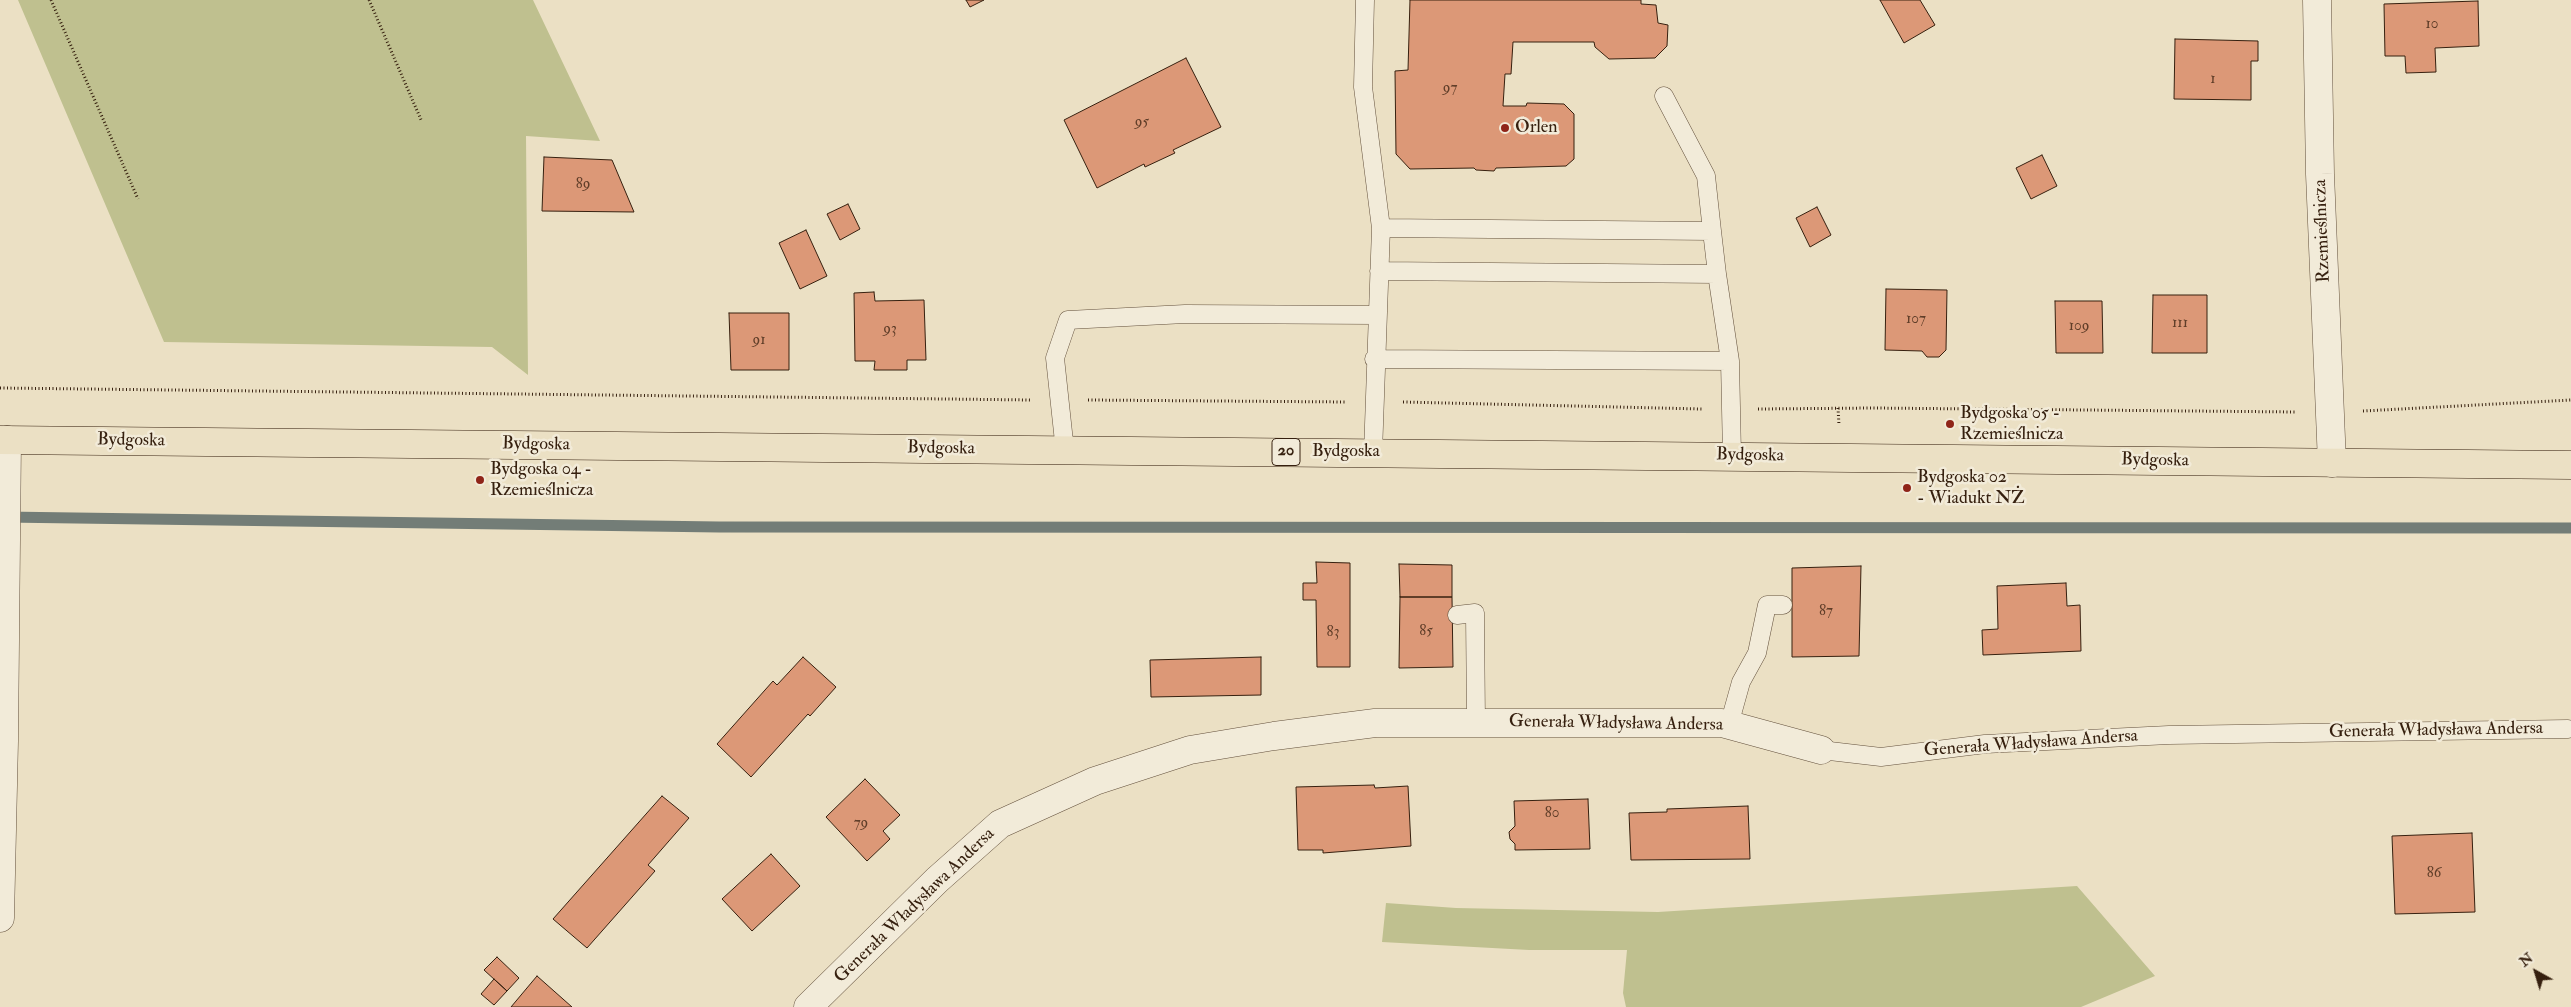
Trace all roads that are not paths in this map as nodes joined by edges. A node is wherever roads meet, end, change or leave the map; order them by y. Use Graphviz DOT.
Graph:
graph roads {
  1 [pos="1364,0"];
  2 [pos="2317,0"];
  3 [pos="1664,96"];
  4 [pos="1381,228"];
  5 [pos="1712,231"];
  6 [pos="1379,271"];
  7 [pos="1717,274"];
  8 [pos="1376,314"];
  9 [pos="1374,358"];
  10 [pos="1730,361"];
  11 [pos="3,440"];
  12 [pos="1066,451"];
  13 [pos="1373,453"];
  14 [pos="1732,456"];
  15 [pos="2332,463"];
  16 [pos="2571,465"];
  17 [pos="1783,605"];
  18 [pos="1456,615"];
  19 [pos="1476,723"];
  20 [pos="1730,725"];
  21 [pos="2568,728"];
  22 [pos="1821,750"];
  23 [pos="0,918"];
  24 [pos="808,1007"];
  1 -- 4 [label="lane"];
  2 -- 15 [label="street, Rzemieślnicza"];
  3 -- 5 [label="lane"];
  4 -- 5 [label="lane"];
  4 -- 6 [label="lane"];
  5 -- 7 [label="lane"];
  6 -- 7 [label="lane"];
  6 -- 8 [label="lane"];
  7 -- 10 [label="lane"];
  8 -- 9 [label="lane"];
  8 -- 12 [label="lane"];
  9 -- 10 [label="lane"];
  9 -- 13 [label="lane"];
  10 -- 14 [label="lane"];
  11 -- 12 [label="main road, Bydgoska / 20"];
  11 -- 23 [label="street"];
  12 -- 13 [label="main road, Bydgoska / 20"];
  13 -- 14 [label="main road, Bydgoska / 20"];
  14 -- 15 [label="main road, Bydgoska / 20"];
  15 -- 16 [label="main road, Bydgoska / 20"];
  17 -- 20 [label="lane"];
  18 -- 19 [label="lane"];
  19 -- 20 [label="street, Generała Władysława Andersa"];
  19 -- 24 [label="street, Generała Władysława Andersa"];
  20 -- 22 [label="street, Generała Władysława Andersa"];
  21 -- 22 [label="lane, Generała Władysława Andersa"];
}
